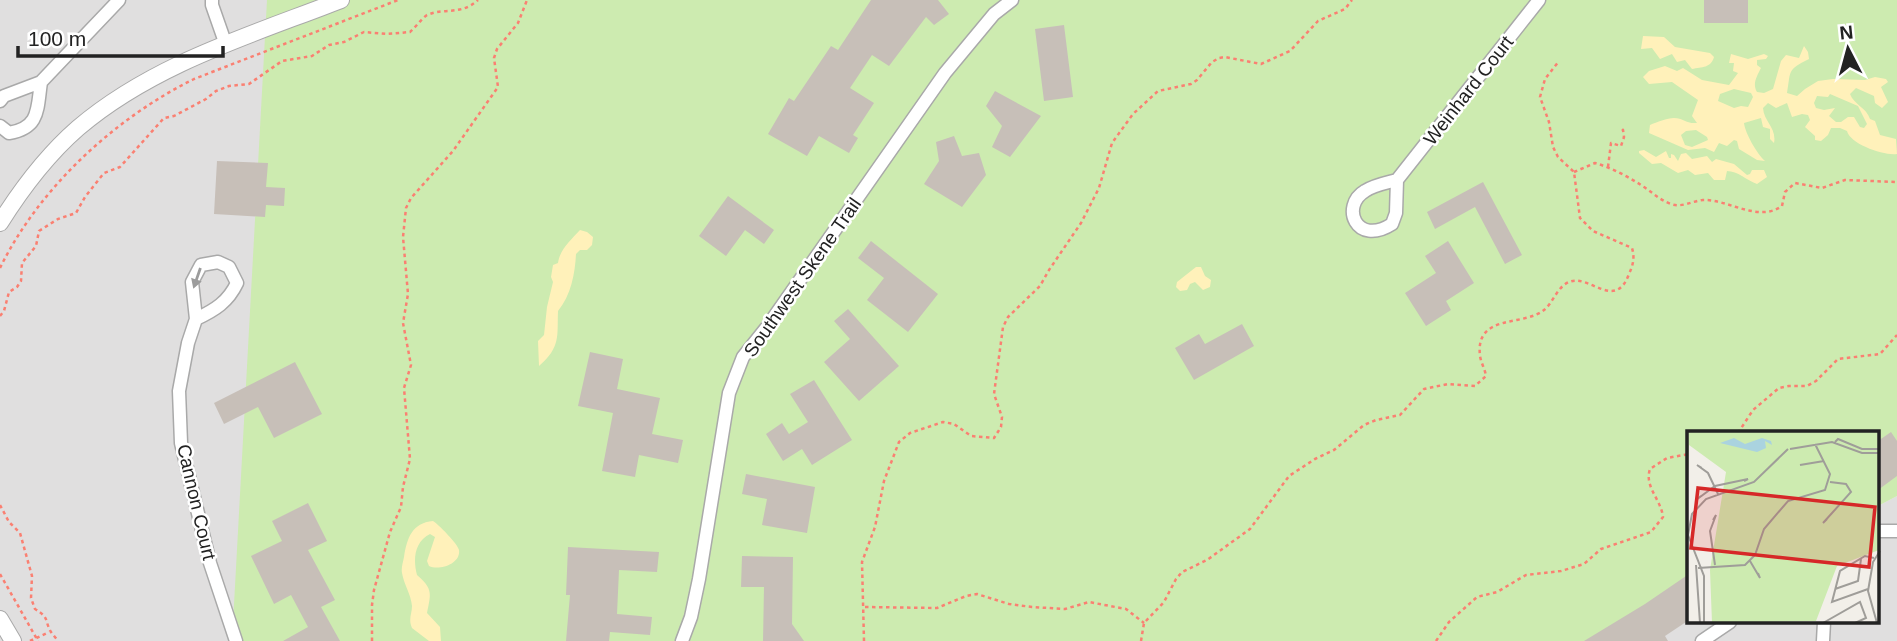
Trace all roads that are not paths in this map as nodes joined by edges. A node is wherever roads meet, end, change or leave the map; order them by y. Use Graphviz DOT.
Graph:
graph roads {
  1 [pos="119,0"];
  2 [pos="341,0"];
  3 [pos="1012,0"];
  4 [pos="1539,0"];
  5 [pos="210,2"];
  6 [pos="226,45"];
  7 [pos="41,82"];
  8 [pos="0,101"];
  9 [pos="0,126"];
  10 [pos="1397,180"];
  11 [pos="0,223"];
  12 [pos="196,319"];
  13 [pos="0,619"];
  14 [pos="1727,624"];
  15 [pos="13,641"];
  16 [pos="236,641"];
  17 [pos="682,641"];
  18 [pos="1702,641"];
  1 -- 7 [label="street"];
  2 -- 6 [label="street"];
  3 -- 17 [label="street, Southwest Skene Trail"];
  4 -- 10 [label="street, Weinhard Court"];
  5 -- 6 [label="street"];
  6 -- 11 [label="street"];
  7 -- 8 [label="street"];
  7 -- 9 [label="street"];
  10 -- 10 [label="street"];
  12 -- 12 [label="street, Cannon Court, one-way"];
  12 -- 16 [label="street, Cannon Court"];
  13 -- 15 [label="street"];
  14 -- 18 [label="street"];
}
